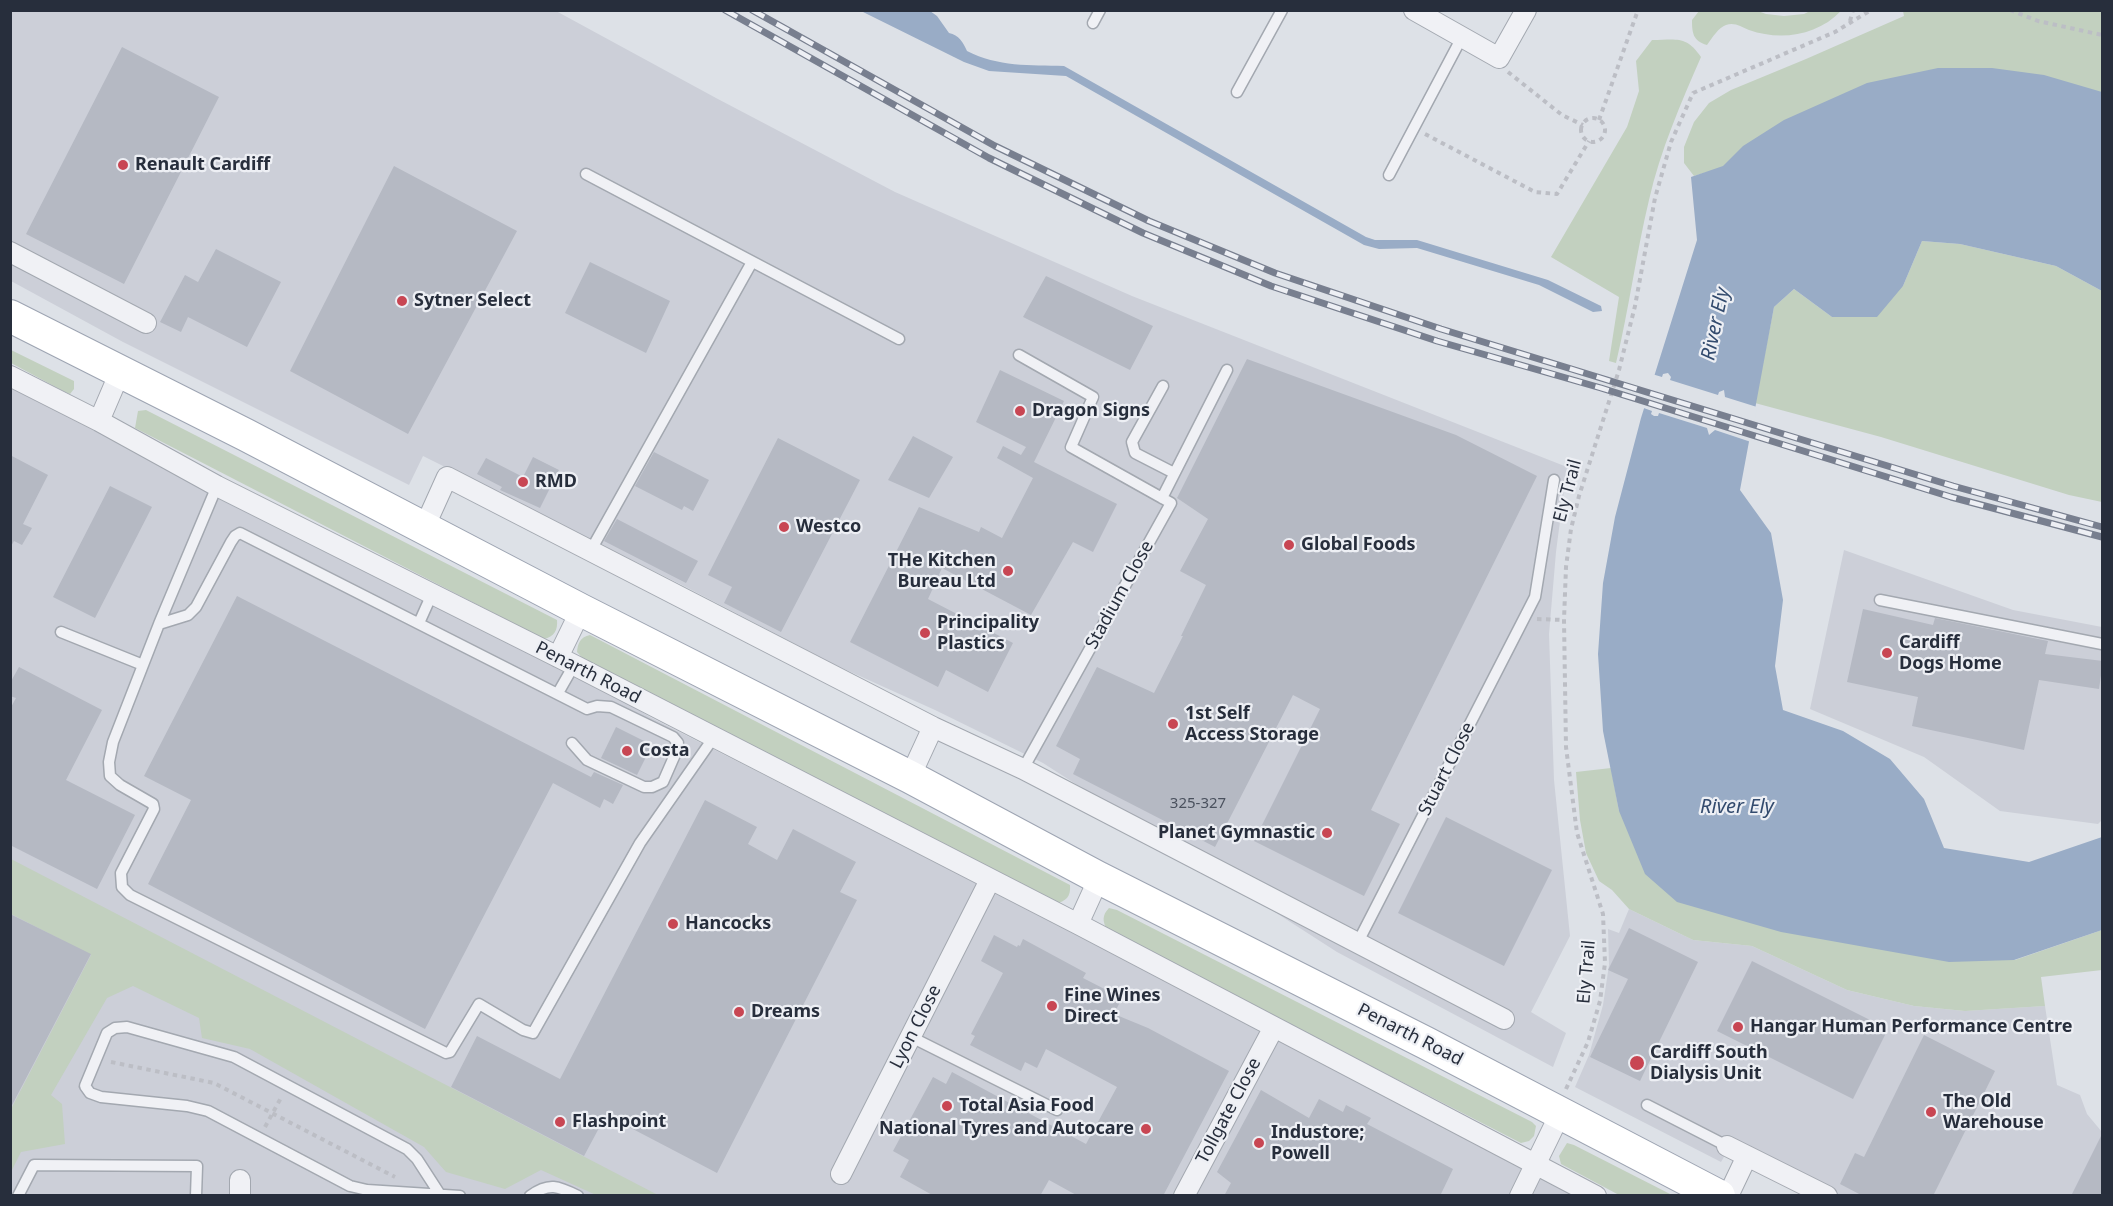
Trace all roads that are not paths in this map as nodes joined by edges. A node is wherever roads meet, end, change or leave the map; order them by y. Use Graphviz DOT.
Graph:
graph roads {
  1 [pos="1100,10"];
  2 [pos="1282,10"];
  3 [pos="1414,10"];
  4 [pos="1526,10"];
  5 [pos="1093,23"];
  6 [pos="1462,37"];
  7 [pos="1237,92"];
  8 [pos="586,174"];
  9 [pos="1389,175"];
  10 [pos="10,252"];
  11 [pos="752,262"];
  12 [pos="10,316"];
  13 [pos="146,323"];
  14 [pos="898,339"];
  15 [pos="1019,355"];
  16 [pos="1227,370"];
  17 [pos="120,372"];
  18 [pos="10,376"];
  19 [pos="1163,386"];
  20 [pos="99,421"];
  21 [pos="1174,473"];
  22 [pos="1554,480"];
  23 [pos="217,486"];
  24 [pos="1162,498"];
  25 [pos="424,528"];
  26 [pos="591,550"];
  27 [pos="432,594"];
  28 [pos="1881,600"];
  29 [pos="581,610"];
  30 [pos="419,623"];
  31 [pos="159,624"];
  32 [pos="61,632"];
  33 [pos="2103,644"];
  34 [pos="566,661"];
  35 [pos="143,665"];
  36 [pos="558,693"];
  37 [pos="933,728"];
  38 [pos="714,737"];
  39 [pos="572,743"];
  40 [pos="1023,769"];
  41 [pos="910,777"];
  42 [pos="1099,878"];
  43 [pos="990,880"];
  44 [pos="1078,924"];
  45 [pos="1358,942"];
  46 [pos="1504,1018"];
  47 [pos="1274,1027"];
  48 [pos="911,1037"];
  49 [pos="1562,1105"];
  50 [pos="1647,1105"];
  51 [pos="1057,1110"];
  52 [pos="1727,1146"];
  53 [pos="1748,1156"];
  54 [pos="1536,1165"];
  55 [pos="841,1174"];
  56 [pos="439,1193"];
  57 [pos="18,1196"];
  58 [pos="196,1196"];
  59 [pos="460,1196"];
  60 [pos="530,1196"];
  61 [pos="578,1196"];
  62 [pos="1184,1196"];
  63 [pos="1520,1196"];
  64 [pos="1596,1196"];
  65 [pos="1719,1196"];
  66 [pos="1728,1196"];
  67 [pos="1827,1196"];
  1 -- 5 [label="lane"];
  2 -- 7 [label="lane"];
  3 -- 6 [label="street"];
  4 -- 6 [label="street"];
  6 -- 9 [label="lane"];
  8 -- 11 [label="lane"];
  10 -- 13 [label="street"];
  11 -- 14 [label="lane"];
  11 -- 26 [label="lane"];
  12 -- 17 [label="main road, Penarth Road"];
  15 -- 24 [label="lane"];
  16 -- 21 [label="lane"];
  17 -- 20 [label="street"];
  17 -- 25 [label="main road, Penarth Road"];
  18 -- 20 [label="street, Penarth Road"];
  19 -- 21 [label="lane"];
  20 -- 23 [label="street, Penarth Road"];
  21 -- 24 [label="lane"];
  22 -- 45 [label="lane, Stuart Close"];
  23 -- 27 [label="street, Penarth Road"];
  23 -- 31 [label="lane"];
  24 -- 40 [label="lane, Stadium Close"];
  25 -- 26 [label="street"];
  25 -- 29 [label="main road, Penarth Road"];
  26 -- 37 [label="street"];
  27 -- 30 [label="lane"];
  27 -- 34 [label="street, Penarth Road"];
  28 -- 33 [label="lane"];
  29 -- 34 [label="street"];
  29 -- 41 [label="main road, Penarth Road"];
  30 -- 31 [label="lane"];
  30 -- 36 [label="lane"];
  31 -- 35 [label="lane"];
  32 -- 35 [label="lane"];
  34 -- 36 [label="lane"];
  34 -- 38 [label="street, Penarth Road"];
  35 -- 38 [label="lane"];
  36 -- 39 [label="lane"];
  37 -- 40 [label="street"];
  37 -- 41 [label="street"];
  38 -- 43 [label="street, Penarth Road"];
  40 -- 45 [label="street"];
  41 -- 42 [label="main road, Penarth Road"];
  42 -- 44 [label="street"];
  42 -- 49 [label="main road, Penarth Road"];
  43 -- 44 [label="street, Penarth Road"];
  43 -- 48 [label="street, Lyon Close"];
  44 -- 47 [label="street, Penarth Road"];
  45 -- 46 [label="street"];
  47 -- 54 [label="street, Penarth Road"];
  47 -- 62 [label="street, Tollgate Close"];
  48 -- 51 [label="lane"];
  48 -- 55 [label="street, Lyon Close"];
  49 -- 54 [label="street"];
  49 -- 65 [label="main road, Penarth Road"];
  50 -- 52 [label="lane"];
  52 -- 53 [label="street"];
  53 -- 66 [label="street"];
  53 -- 67 [label="street"];
  54 -- 63 [label="street"];
  54 -- 64 [label="street, Penarth Road"];
  56 -- 56 [label="lane"];
  56 -- 59 [label="lane"];
  57 -- 58 [label="lane"];
  60 -- 61 [label="lane"];
}
